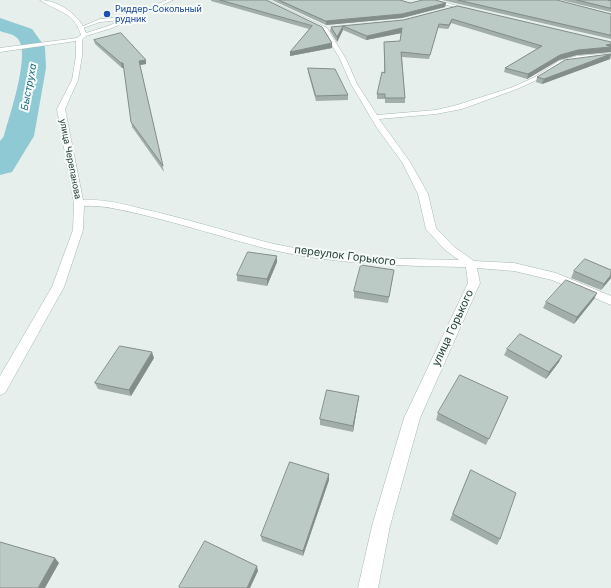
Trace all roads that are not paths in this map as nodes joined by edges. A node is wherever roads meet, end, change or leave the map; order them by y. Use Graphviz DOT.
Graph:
graph roads {
  1 [pos="42,0"];
  2 [pos="171,0"];
  3 [pos="264,0"];
  4 [pos="429,0"];
  5 [pos="458,7"];
  6 [pos="443,10"];
  7 [pos="479,12"];
  8 [pos="130,18"];
  9 [pos="83,27"];
  10 [pos="82,37"];
  11 [pos="1,50"];
  12 [pos="611,55"];
  13 [pos="375,117"];
  14 [pos="79,204"];
  15 [pos="471,264"];
  16 [pos="611,301"];
  17 [pos="0,389"];
  18 [pos="368,588"];
  1 -- 9 [label="street"];
  2 -- 8 [label="street"];
  3 -- 13 [label="street"];
  4 -- 5 [label="street"];
  5 -- 6 [label="street"];
  5 -- 7 [label="street"];
  8 -- 9 [label="lane"];
  8 -- 10 [label="street"];
  9 -- 10 [label="street, улица Черепанова"];
  10 -- 11 [label="street"];
  10 -- 14 [label="street, улица Черепанова"];
  12 -- 13 [label="street"];
  13 -- 15 [label="street"];
  14 -- 15 [label="street, переулок Горького"];
  14 -- 17 [label="street, улица Черепанова"];
  15 -- 16 [label="street, переулок Горького"];
  15 -- 18 [label="street, улица Горького"];
}
